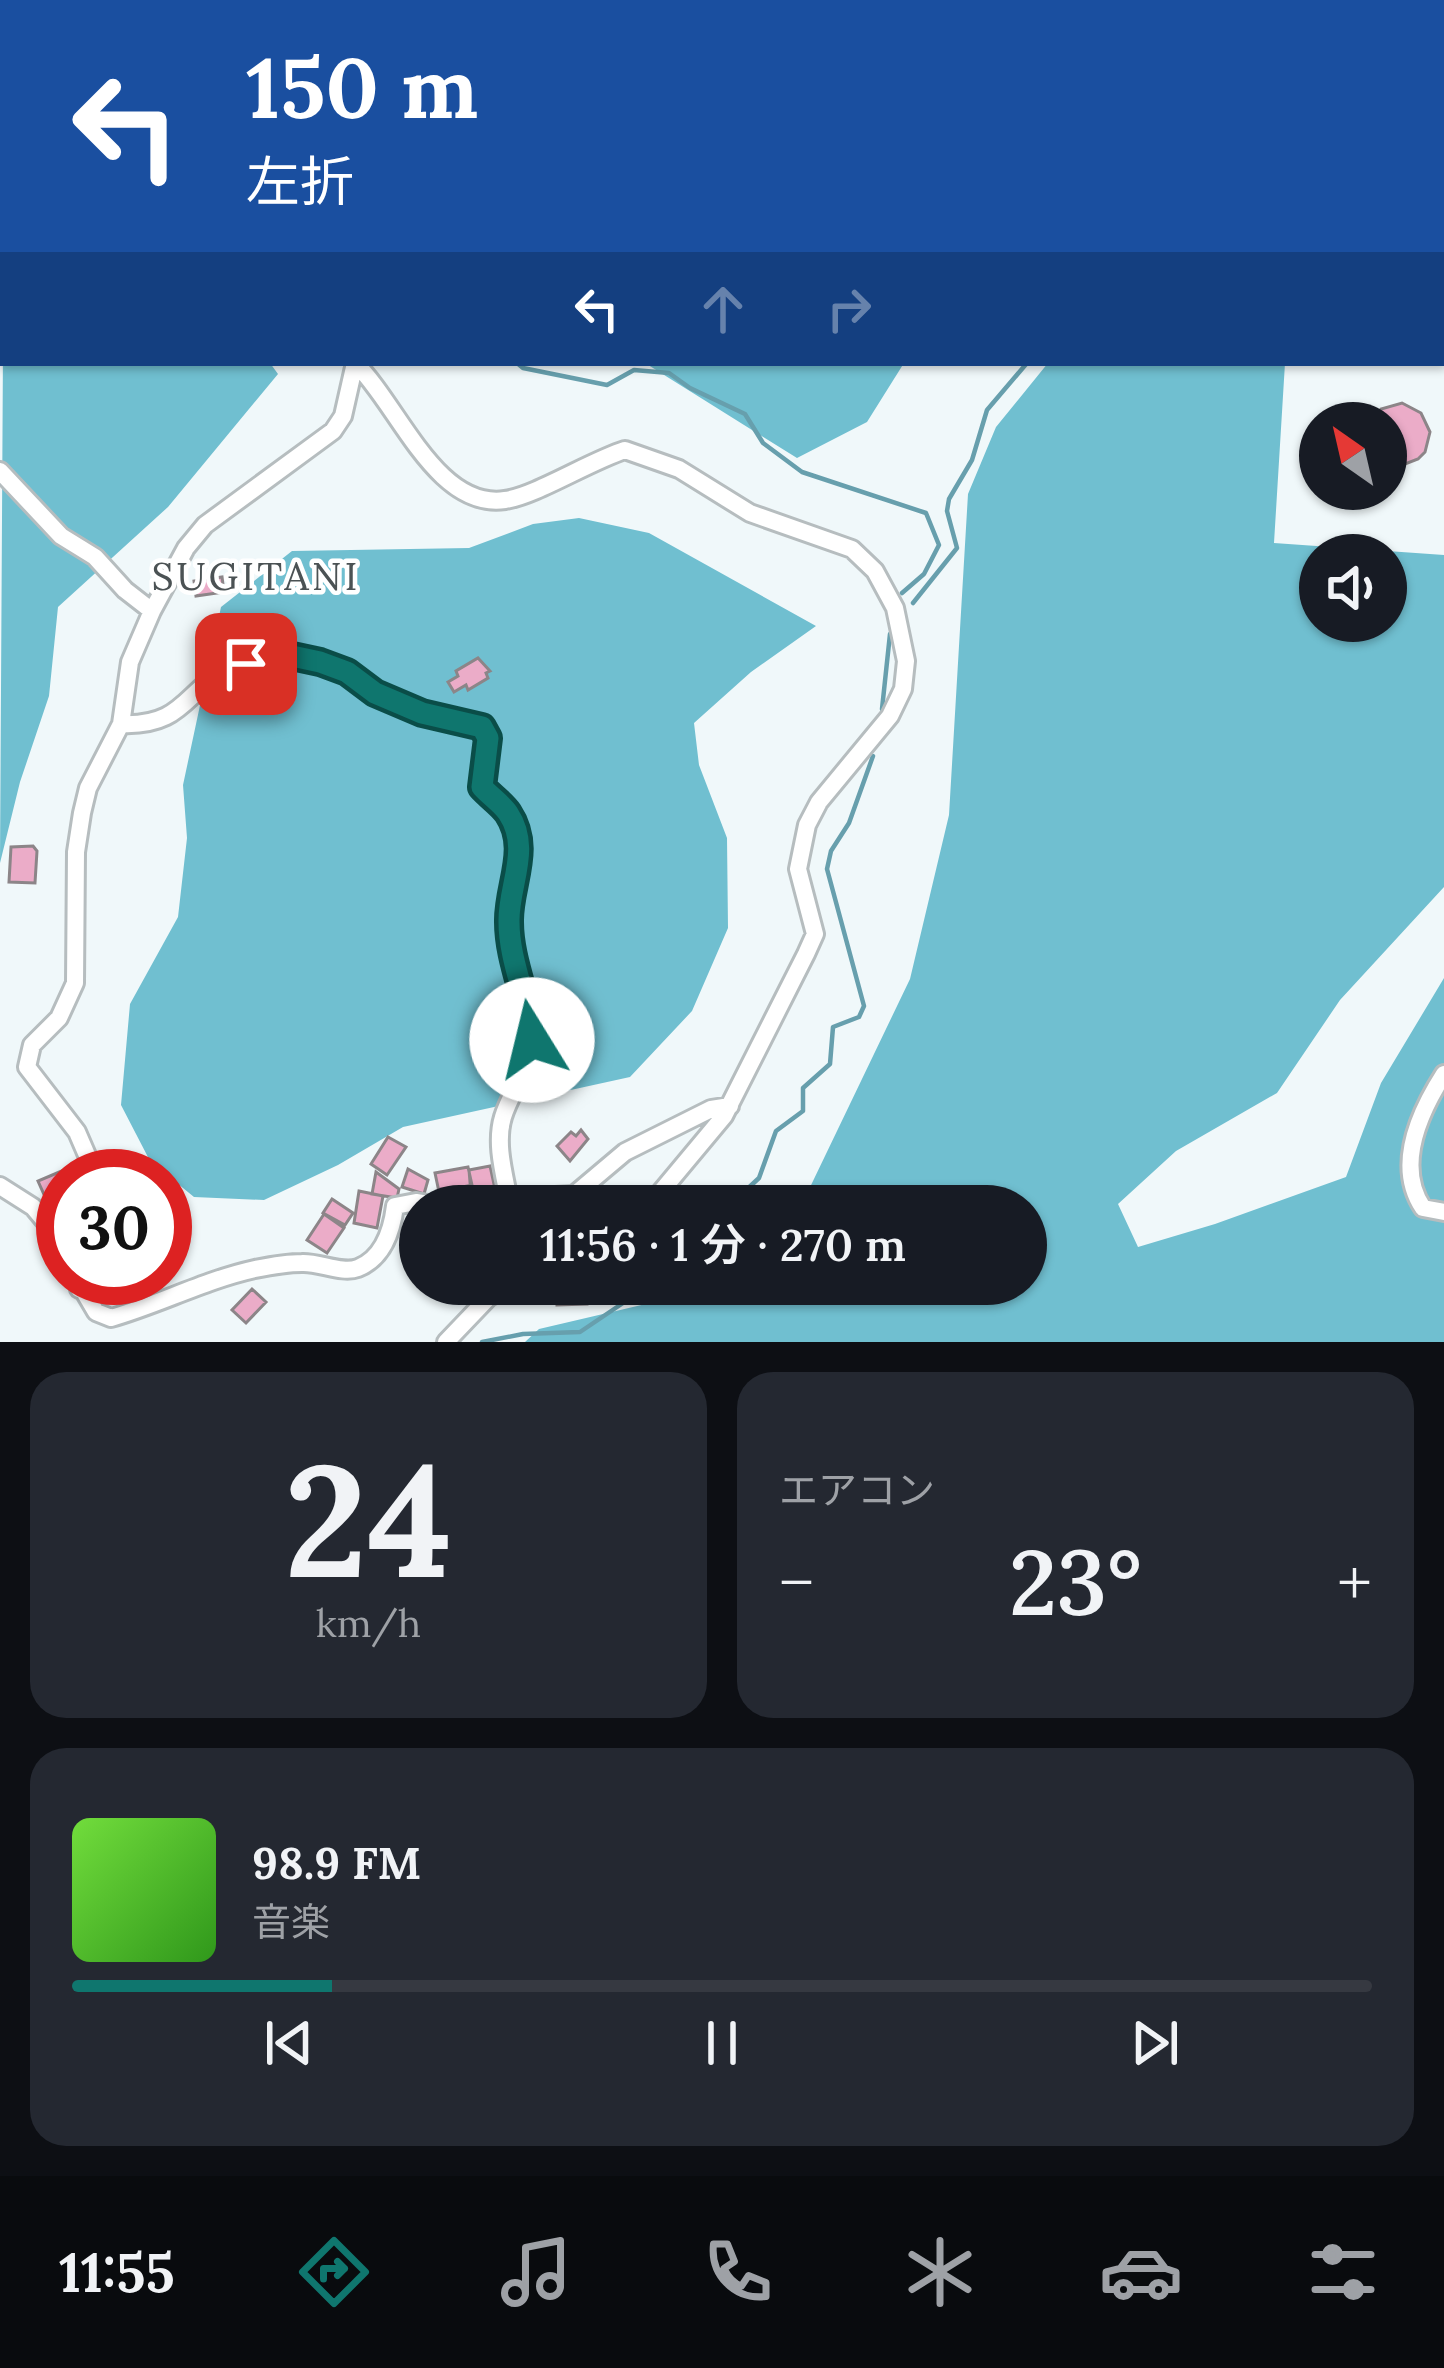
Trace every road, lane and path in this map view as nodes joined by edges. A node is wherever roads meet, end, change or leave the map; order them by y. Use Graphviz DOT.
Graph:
graph roads {
  1 [pos="354,366"];
  2 [pos="358,366"];
  3 [pos="0,471"];
  4 [pos="152,610"];
  5 [pos="121,724"];
  6 [pos="1444,1074"];
  7 [pos="730,1106"];
  8 [pos="84,1149"];
  9 [pos="506,1185"];
  10 [pos="587,1185"];
  11 [pos="666,1185"];
  12 [pos="0,1186"];
  13 [pos="399,1205"];
  14 [pos="36,1211"];
  15 [pos="1444,1213"];
  16 [pos="192,1286"];
  17 [pos="92,1305"];
  18 [pos="145,1305"];
  19 [pos="483,1305"];
  20 [pos="446,1342"];
  1 -- 4 [label="street"];
  2 -- 7 [label="street"];
  3 -- 4 [label="street"];
  4 -- 5 [label="street"];
  5 -- 8 [label="street"];
  5 -- 9 [label="street"];
  6 -- 15 [label="street"];
  7 -- 10 [label="street"];
  7 -- 11 [label="street"];
  12 -- 14 [label="street"];
  13 -- 16 [label="street"];
  17 -- 18 [label="street"];
  19 -- 20 [label="street"];
}
